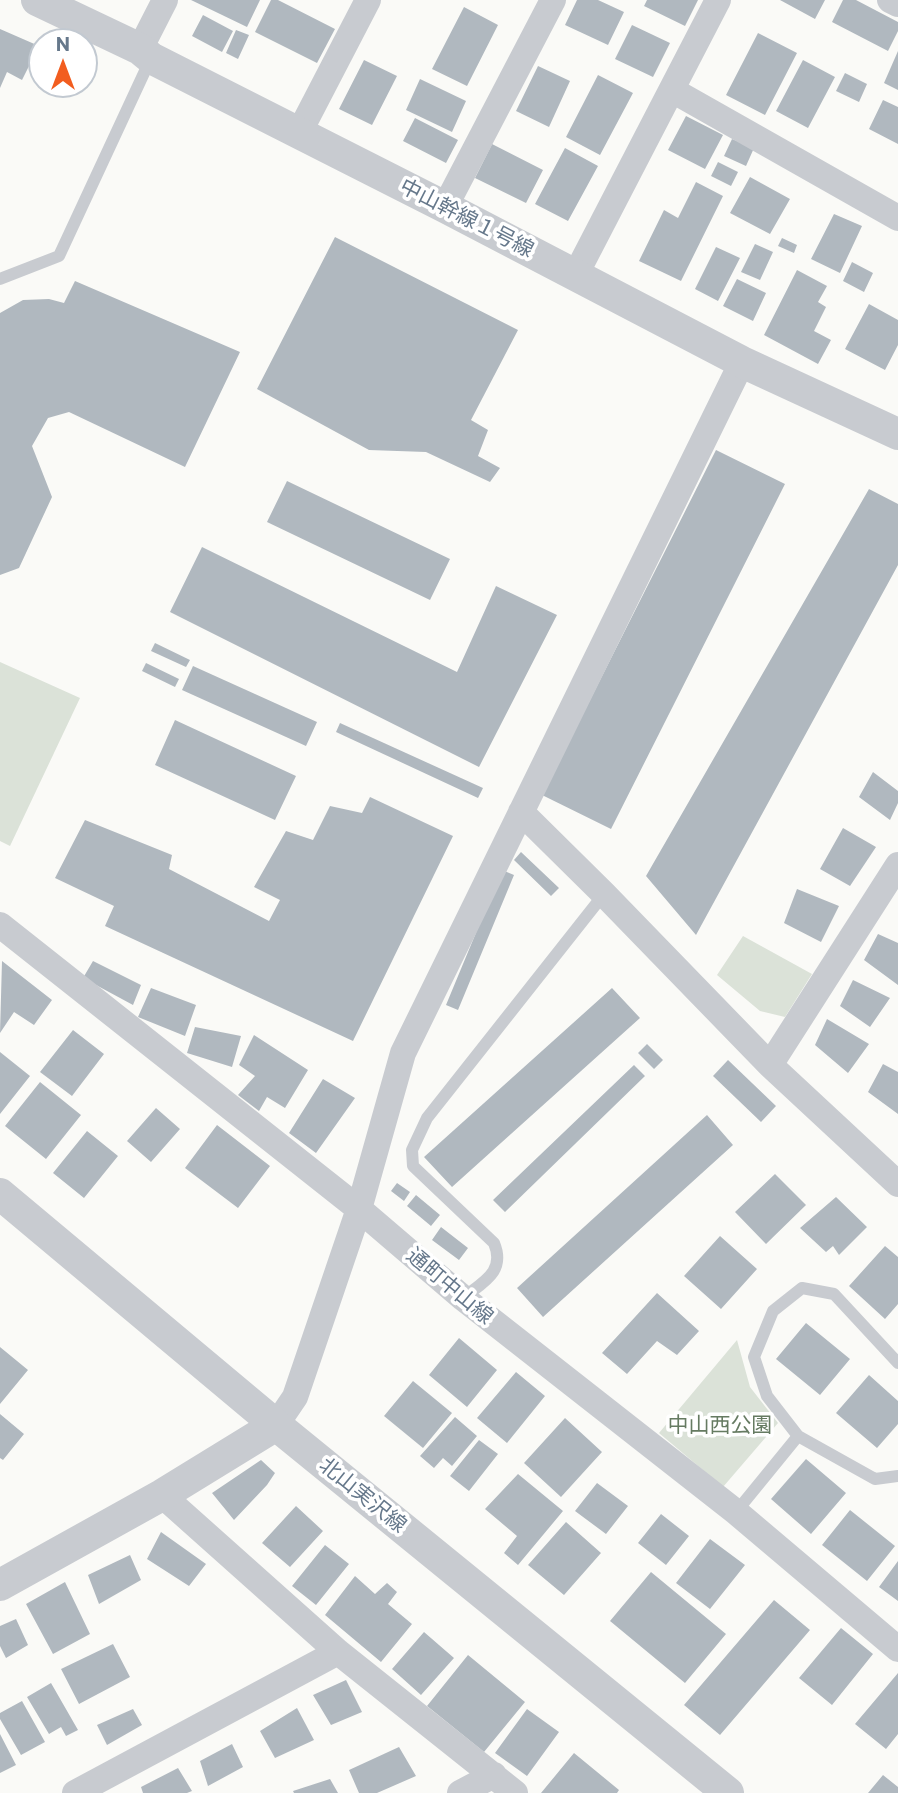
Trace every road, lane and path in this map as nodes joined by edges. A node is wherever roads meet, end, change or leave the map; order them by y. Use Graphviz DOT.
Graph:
graph roads {
  1 [pos="37,0"];
  2 [pos="165,0"];
  3 [pos="368,0"];
  4 [pos="553,0"];
  5 [pos="718,0"];
  6 [pos="890,0"];
  7 [pos="898,4"];
  8 [pos="145,54"];
  9 [pos="672,90"];
  10 [pos="299,133"];
  11 [pos="445,207"];
  12 [pos="898,218"];
  13 [pos="576,274"];
  14 [pos="0,279"];
  15 [pos="742,362"];
  16 [pos="898,434"];
  17 [pos="521,812"];
  18 [pos="898,865"];
  19 [pos="604,894"];
  20 [pos="0,925"];
  21 [pos="770,1065"];
  22 [pos="897,1179"];
  23 [pos="0,1194"];
  24 [pos="359,1209"];
  25 [pos="463,1298"];
  26 [pos="898,1363"];
  27 [pos="276,1425"];
  28 [pos="798,1436"];
  29 [pos="898,1476"];
  30 [pos="162,1495"];
  31 [pos="736,1512"];
  32 [pos="0,1585"];
  33 [pos="898,1649"];
  34 [pos="338,1652"];
  35 [pos="494,1775"];
  36 [pos="75,1793"];
  37 [pos="460,1793"];
  38 [pos="515,1793"];
  39 [pos="728,1793"];
  1 -- 8 [label="street, 中山幹線１号線"];
  2 -- 8 [label="street"];
  3 -- 10 [label="street"];
  4 -- 11 [label="street"];
  5 -- 9 [label="street"];
  6 -- 7 [label="street"];
  8 -- 10 [label="street, 中山幹線１号線"];
  8 -- 14 [label="lane"];
  9 -- 12 [label="street"];
  9 -- 13 [label="street"];
  10 -- 11 [label="street, 中山幹線１号線"];
  11 -- 13 [label="street, 中山幹線１号線"];
  13 -- 15 [label="street, 中山幹線１号線"];
  15 -- 16 [label="street, 中山幹線１号線"];
  15 -- 17 [label="street"];
  17 -- 19 [label="street"];
  17 -- 24 [label="street"];
  18 -- 21 [label="street"];
  19 -- 21 [label="street"];
  19 -- 25 [label="lane"];
  20 -- 24 [label="street, 通町中山線"];
  21 -- 22 [label="street"];
  23 -- 27 [label="street, 北山実沢線"];
  24 -- 25 [label="street, 通町中山線"];
  24 -- 27 [label="street"];
  25 -- 31 [label="street, 通町中山線"];
  26 -- 28 [label="lane"];
  27 -- 30 [label="street"];
  27 -- 39 [label="street, 北山実沢線"];
  28 -- 29 [label="lane"];
  28 -- 31 [label="lane"];
  30 -- 32 [label="street"];
  30 -- 34 [label="street"];
  31 -- 33 [label="street, 通町中山線"];
  34 -- 35 [label="street"];
  34 -- 36 [label="street"];
  35 -- 37 [label="street"];
  35 -- 38 [label="street"];
}
